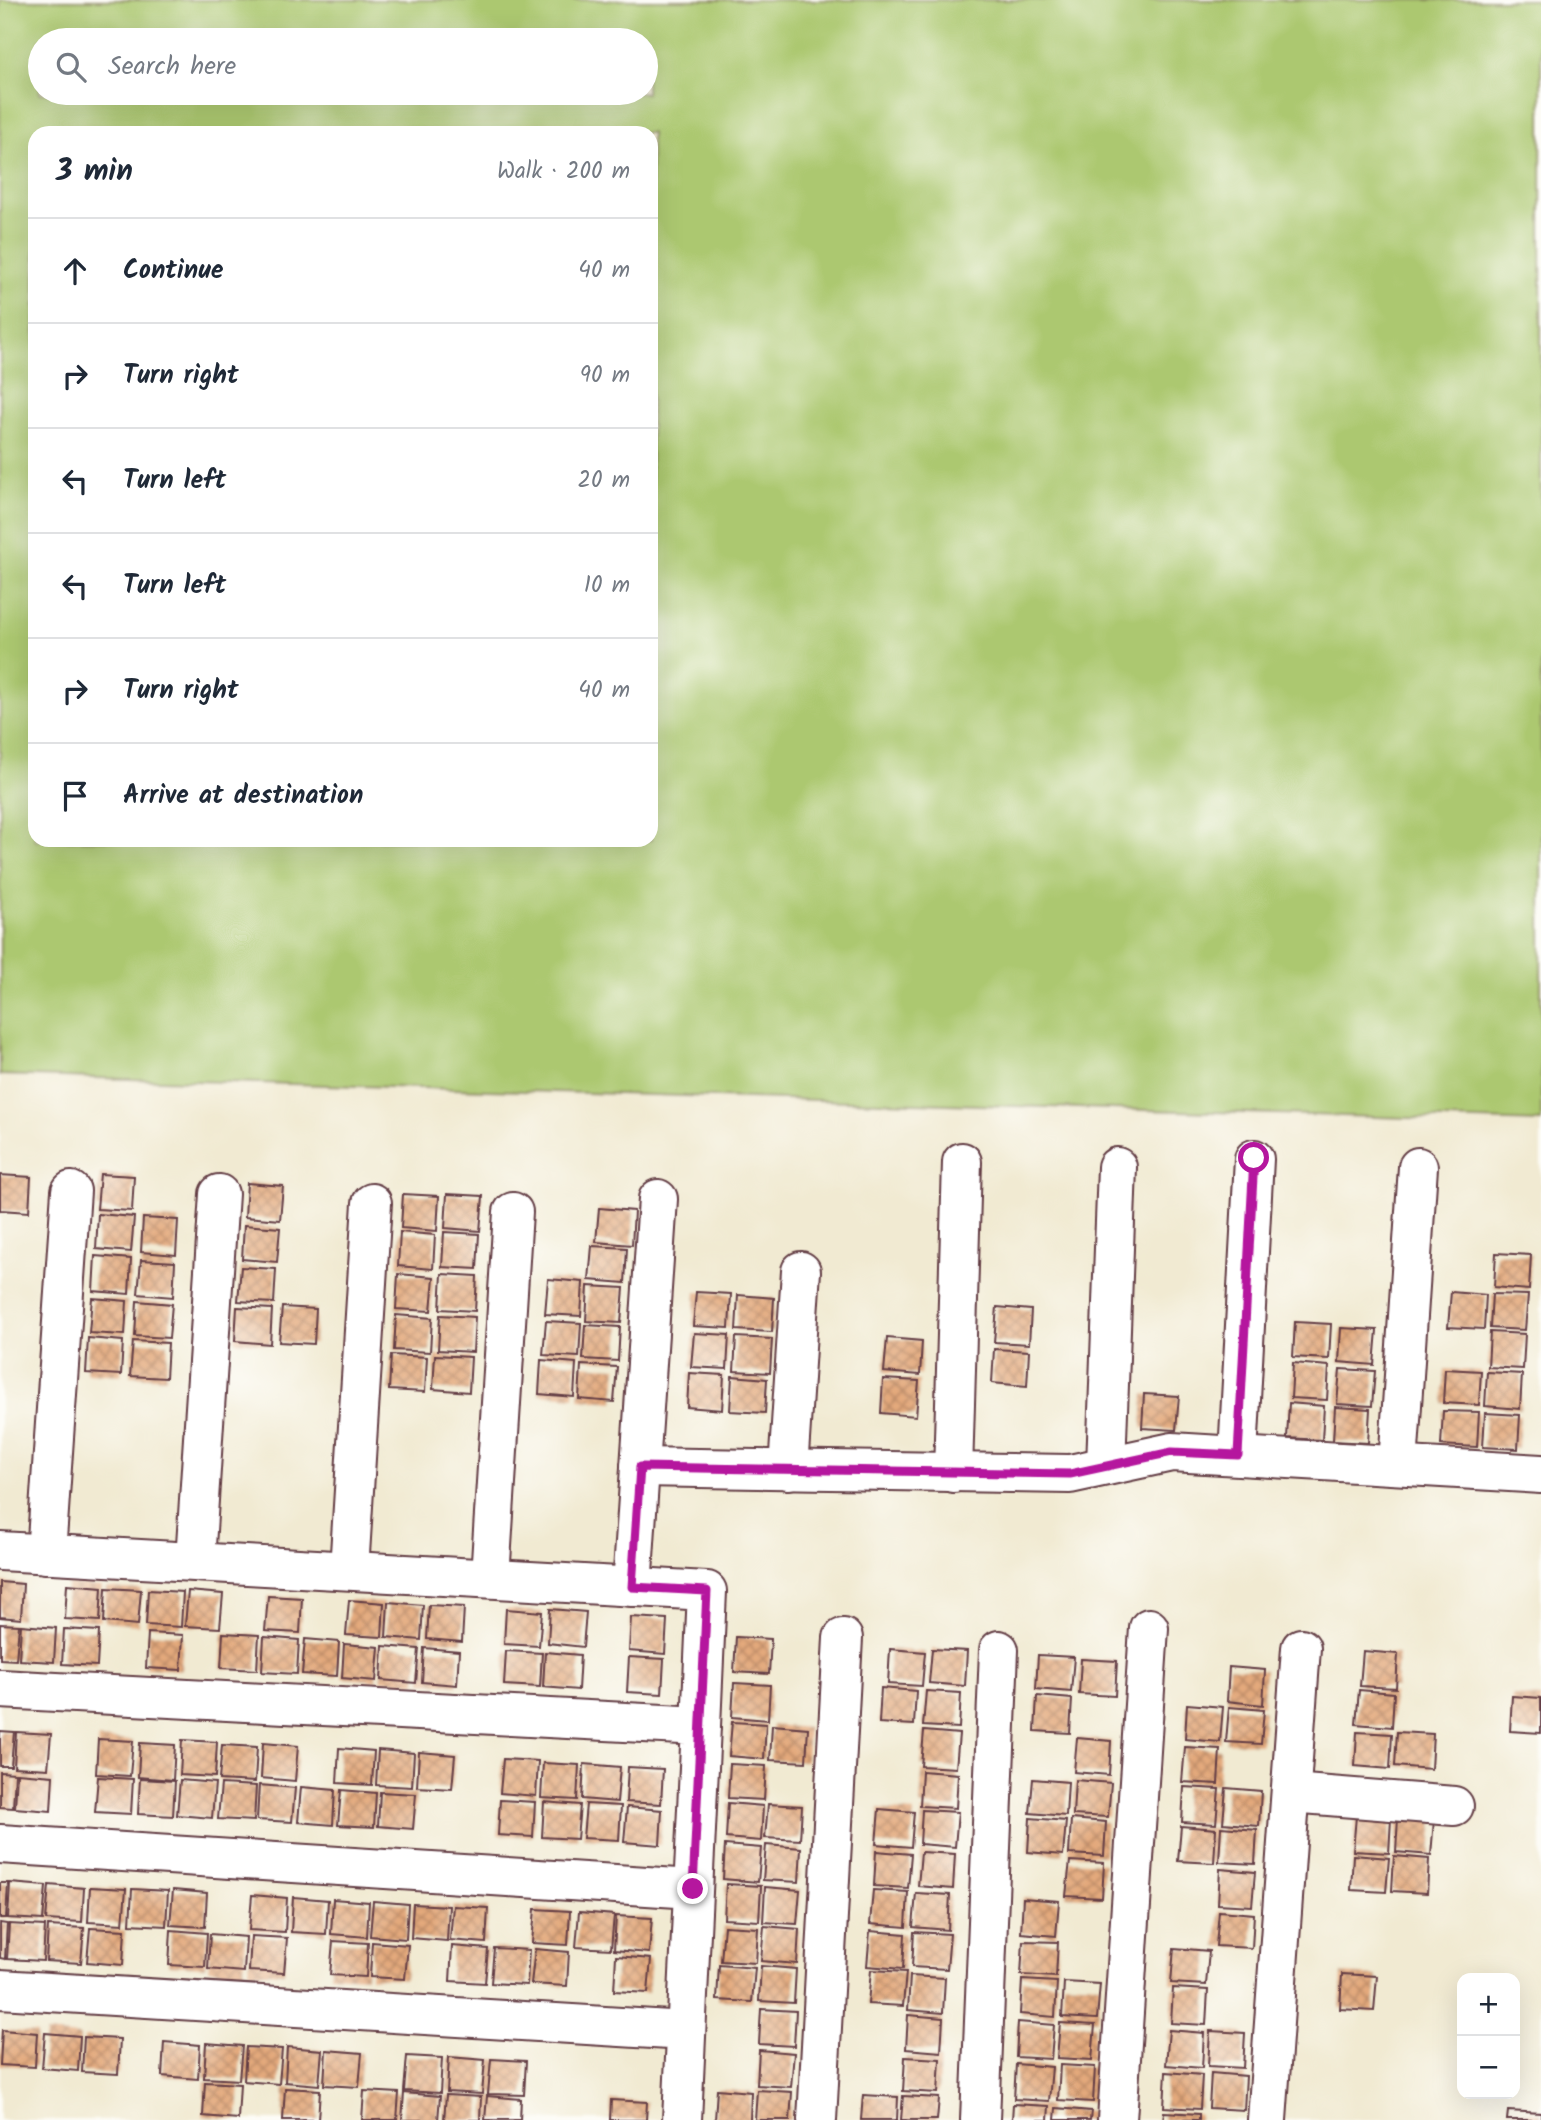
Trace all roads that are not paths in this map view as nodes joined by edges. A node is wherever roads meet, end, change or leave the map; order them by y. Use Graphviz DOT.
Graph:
graph roads {
  1 [pos="1254,1158"];
  2 [pos="962,1162"];
  3 [pos="1117,1167"];
  4 [pos="1419,1167"];
  5 [pos="71,1191"];
  6 [pos="219,1194"];
  7 [pos="658,1199"];
  8 [pos="372,1203"];
  9 [pos="513,1212"];
  10 [pos="801,1271"];
  11 [pos="1238,1455"];
  12 [pos="1398,1465"];
  13 [pos="1106,1466"];
  14 [pos="640,1467"];
  15 [pos="788,1470"];
  16 [pos="953,1473"];
  17 [pos="1541,1474"];
  18 [pos="0,1551"];
  19 [pos="46,1554"];
  20 [pos="195,1561"];
  21 [pos="349,1570"];
  22 [pos="489,1578"];
  23 [pos="632,1587"];
  24 [pos="1149,1628"];
  25 [pos="843,1638"];
  26 [pos="1301,1648"];
  27 [pos="999,1650"];
  28 [pos="0,1689"];
  29 [pos="701,1726"];
  30 [pos="1291,1793"];
  31 [pos="1454,1806"];
  32 [pos="0,1844"];
  33 [pos="693,1889"];
  34 [pos="0,1989"];
  35 [pos="686,2031"];
  36 [pos="682,2120"];
  37 [pos="817,2120"];
  38 [pos="980,2120"];
  39 [pos="1117,2120"];
  40 [pos="1267,2120"];
  1 -- 11 [label="street"];
  2 -- 16 [label="street"];
  3 -- 13 [label="street"];
  4 -- 12 [label="street"];
  5 -- 19 [label="street"];
  6 -- 20 [label="street"];
  7 -- 14 [label="street"];
  8 -- 21 [label="street"];
  9 -- 22 [label="street"];
  10 -- 15 [label="street"];
  11 -- 12 [label="street"];
  11 -- 13 [label="street"];
  12 -- 17 [label="street"];
  13 -- 16 [label="street"];
  14 -- 15 [label="street"];
  14 -- 23 [label="street"];
  15 -- 16 [label="street"];
  18 -- 19 [label="street"];
  19 -- 20 [label="street"];
  20 -- 21 [label="street"];
  21 -- 22 [label="street"];
  22 -- 23 [label="street"];
  23 -- 29 [label="street"];
  24 -- 39 [label="street"];
  25 -- 37 [label="street"];
  26 -- 30 [label="street"];
  27 -- 38 [label="street"];
  28 -- 29 [label="street"];
  29 -- 33 [label="street"];
  30 -- 31 [label="street"];
  30 -- 40 [label="street"];
  32 -- 33 [label="street"];
  33 -- 35 [label="street"];
  34 -- 35 [label="street"];
  35 -- 36 [label="street"];
}
